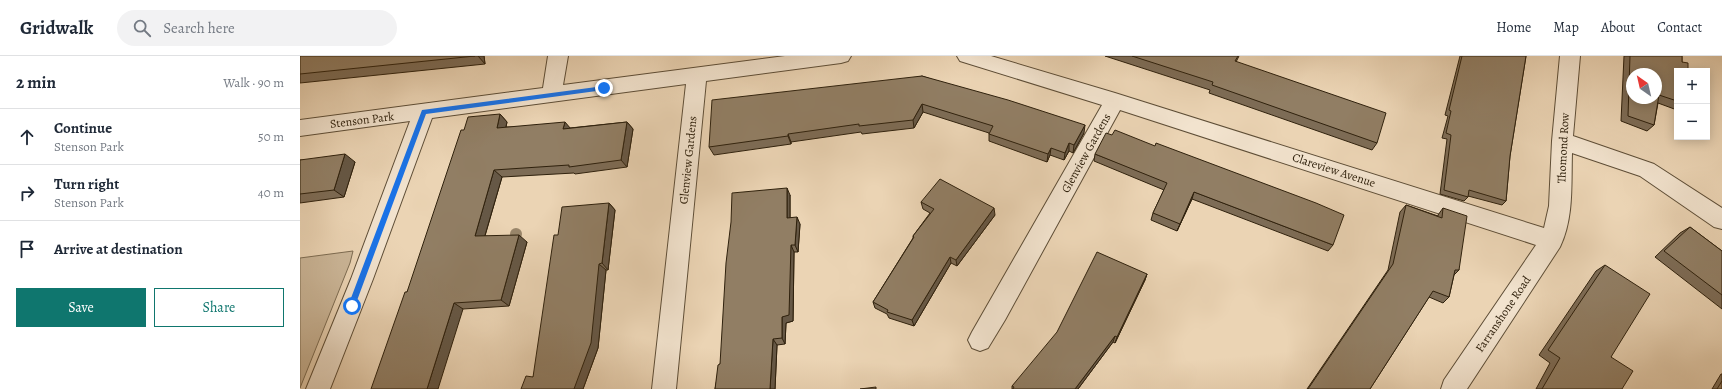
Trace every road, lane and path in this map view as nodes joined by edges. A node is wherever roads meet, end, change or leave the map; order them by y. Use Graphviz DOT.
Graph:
graph roads {
  1 [pos="558,56"];
  2 [pos="841,56"];
  3 [pos="967,56"];
  4 [pos="1570,56"];
  5 [pos="697,75"];
  6 [pos="552,95"];
  7 [pos="1115,101"];
  8 [pos="424,112"];
  9 [pos="300,128"];
  10 [pos="1562,141"];
  11 [pos="1722,220"];
  12 [pos="1552,240"];
  13 [pos="980,340"];
  14 [pos="318,389"];
  15 [pos="664,389"];
  16 [pos="1453,389"];
  1 -- 6 [label="street"];
  2 -- 5 [label="street"];
  3 -- 7 [label="street, Glenview Gardens"];
  4 -- 10 [label="street, Thomond Row"];
  5 -- 6 [label="street, Stenson Park"];
  5 -- 15 [label="street, Glenview Gardens"];
  6 -- 8 [label="street, Stenson Park"];
  7 -- 12 [label="street, Clareview Avenue"];
  7 -- 13 [label="street, Glenview Gardens"];
  8 -- 9 [label="street, Stenson Park"];
  8 -- 14 [label="street"];
  10 -- 11 [label="street"];
  10 -- 12 [label="street, Thomond Row"];
  12 -- 16 [label="street, Farranshone Road"];
}
